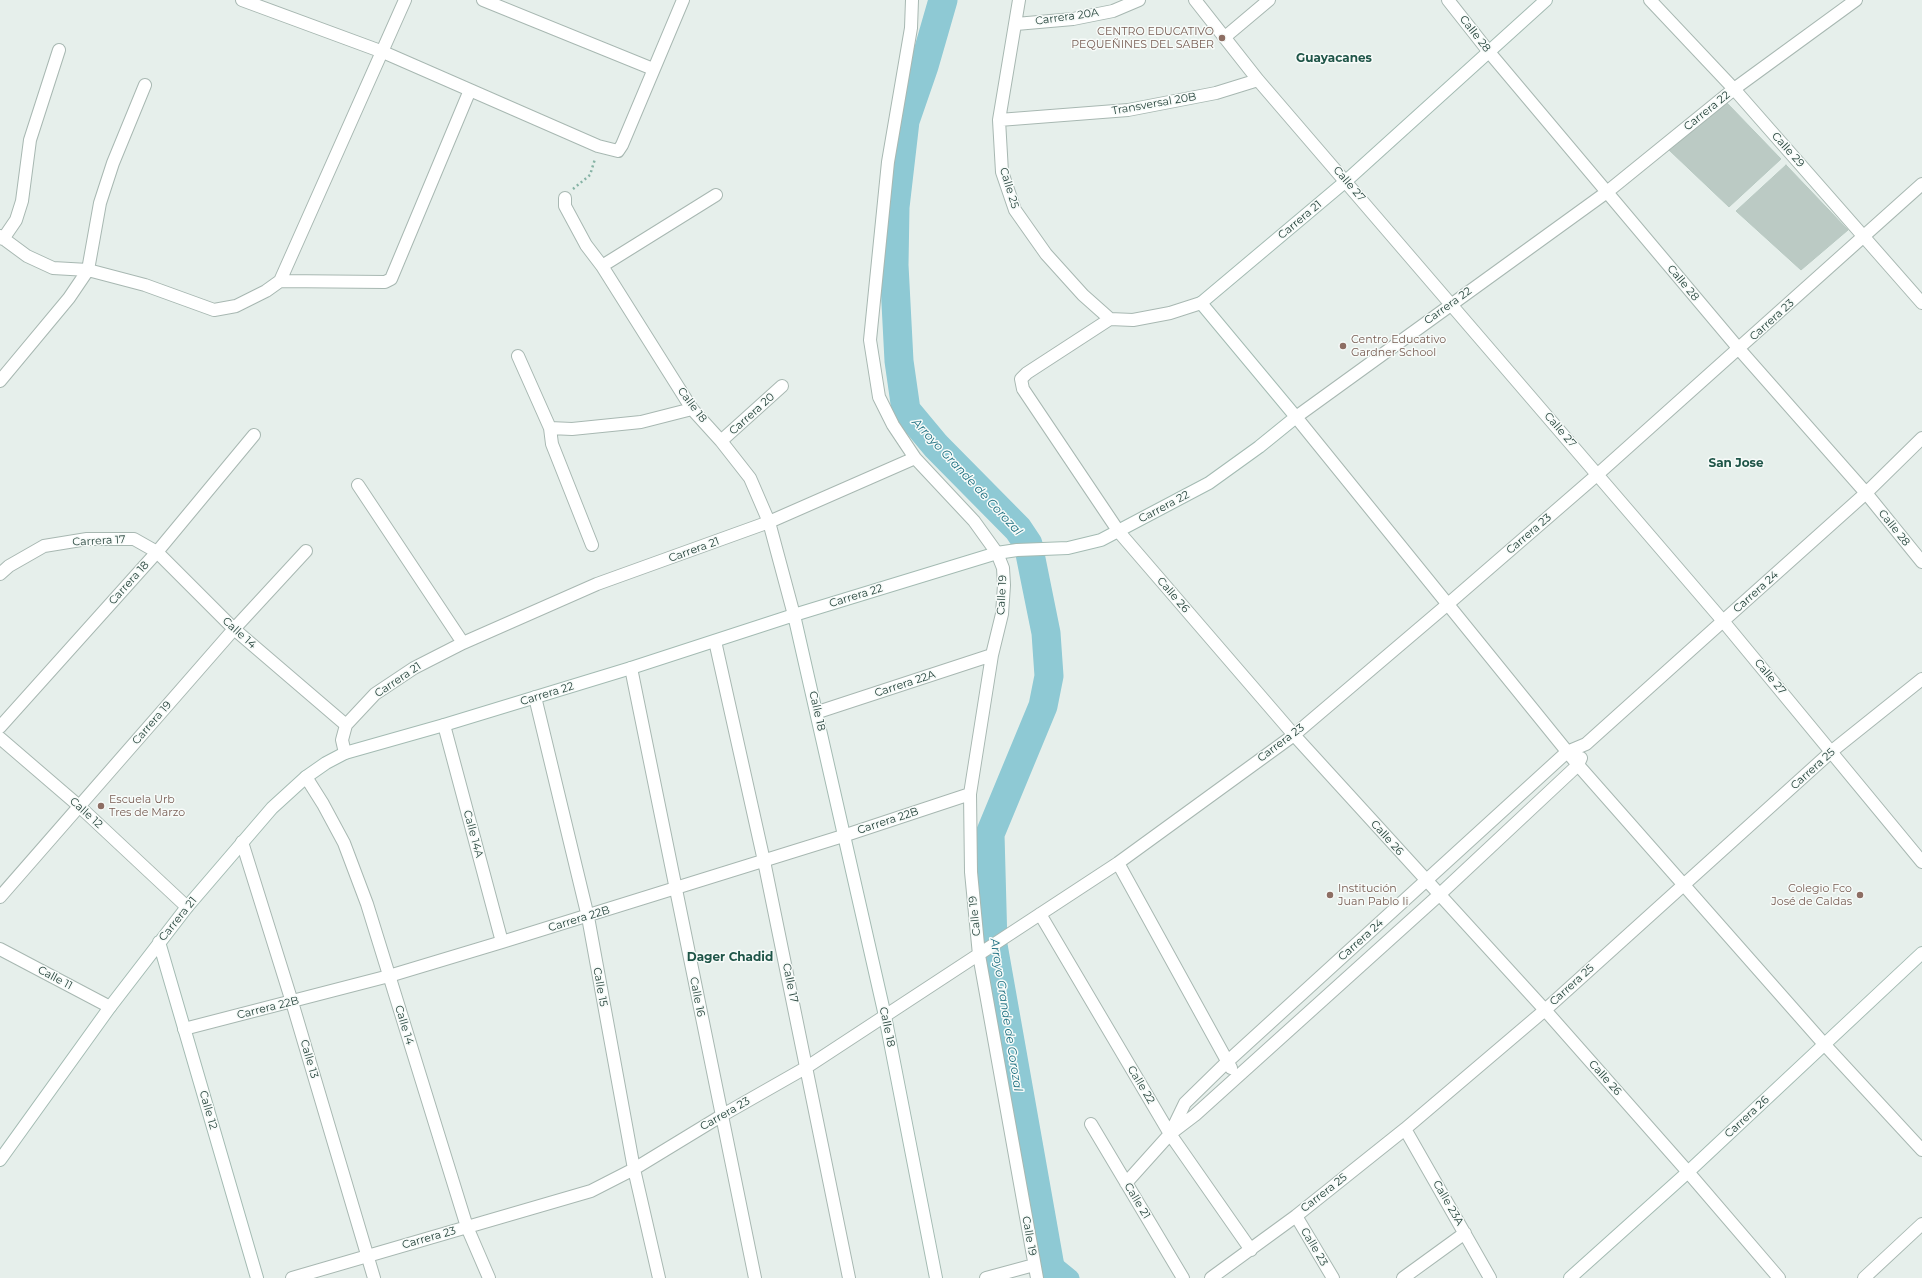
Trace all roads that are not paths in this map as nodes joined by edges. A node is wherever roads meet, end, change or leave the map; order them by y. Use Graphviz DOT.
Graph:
graph roads {
  1 [pos="242,0"];
  2 [pos="405,0"];
  3 [pos="483,0"];
  4 [pos="683,0"];
  5 [pos="912,0"];
  6 [pos="1019,0"];
  7 [pos="1140,0"];
  8 [pos="1195,0"];
  9 [pos="1269,0"];
  10 [pos="1448,0"];
  11 [pos="1546,0"];
  12 [pos="1650,0"];
  13 [pos="1856,0"];
  14 [pos="1016,24"];
  15 [pos="1225,37"];
  16 [pos="59,50"];
  17 [pos="383,52"];
  18 [pos="1489,52"];
  19 [pos="653,69"];
  20 [pos="1258,80"];
  21 [pos="145,84"];
  22 [pos="1734,89"];
  23 [pos="470,90"];
  24 [pos="999,120"];
  25 [pos="1346,181"];
  26 [pos="1922,184"];
  27 [pos="1607,192"];
  28 [pos="716,195"];
  29 [pos="565,198"];
  30 [pos="1865,237"];
  31 [pos="2,238"];
  32 [pos="602,266"];
  33 [pos="88,270"];
  34 [pos="280,281"];
  35 [pos="1201,303"];
  36 [pos="1922,303"];
  37 [pos="1451,304"];
  38 [pos="1110,319"];
  39 [pos="1739,349"];
  40 [pos="518,356"];
  41 [pos="0,381"];
  42 [pos="782,386"];
  43 [pos="692,409"];
  44 [pos="1296,418"];
  45 [pos="550,428"];
  46 [pos="254,435"];
  47 [pos="1922,438"];
  48 [pos="722,442"];
  49 [pos="914,458"];
  50 [pos="1598,474"];
  51 [pos="358,485"];
  52 [pos="1866,493"];
  53 [pos="769,522"];
  54 [pos="1119,532"];
  55 [pos="134,539"];
  56 [pos="592,545"];
  57 [pos="306,551"];
  58 [pos="156,552"];
  59 [pos="997,553"];
  60 [pos="1922,562"];
  61 [pos="0,574"];
  62 [pos="1448,604"];
  63 [pos="794,615"];
  64 [pos="1723,621"];
  65 [pos="234,629"];
  66 [pos="715,641"];
  67 [pos="463,643"];
  68 [pos="992,655"];
  69 [pos="630,668"];
  70 [pos="1922,678"];
  71 [pos="535,697"];
  72 [pos="818,712"];
  73 [pos="346,725"];
  74 [pos="444,725"];
  75 [pos="0,727"];
  76 [pos="1294,735"];
  77 [pos="0,738"];
  78 [pos="1586,744"];
  79 [pos="1832,751"];
  80 [pos="1567,752"];
  81 [pos="345,753"];
  82 [pos="1578,765"];
  83 [pos="306,777"];
  84 [pos="970,794"];
  85 [pos="80,806"];
  86 [pos="843,836"];
  87 [pos="242,842"];
  88 [pos="764,861"];
  89 [pos="1922,862"];
  90 [pos="1118,863"];
  91 [pos="1426,881"];
  92 [pos="1684,886"];
  93 [pos="676,889"];
  94 [pos="1439,895"];
  95 [pos="0,896"];
  96 [pos="187,907"];
  97 [pos="1040,914"];
  98 [pos="588,917"];
  99 [pos="159,942"];
  100 [pos="502,942"];
  101 [pos="0,949"];
  102 [pos="1922,954"];
  103 [pos="979,955"];
  104 [pos="389,976"];
  105 [pos="292,1002"];
  106 [pos="110,1006"];
  107 [pos="1545,1010"];
  108 [pos="885,1016"];
  109 [pos="184,1029"];
  110 [pos="1824,1044"];
  111 [pos="1227,1062"];
  112 [pos="807,1067"];
  113 [pos="1237,1076"];
  114 [pos="721,1116"];
  115 [pos="1091,1124"];
  116 [pos="1405,1129"];
  117 [pos="1170,1134"];
  118 [pos="1922,1150"];
  119 [pos="0,1160"];
  120 [pos="634,1169"];
  121 [pos="1688,1172"];
  122 [pos="1126,1183"];
  123 [pos="1296,1216"];
  124 [pos="1922,1224"];
  125 [pos="467,1227"];
  126 [pos="1465,1233"];
  127 [pos="1250,1250"];
  128 [pos="367,1255"];
  129 [pos="1034,1266"];
  130 [pos="257,1278"];
  131 [pos="292,1278"];
  132 [pos="374,1278"];
  133 [pos="489,1278"];
  134 [pos="659,1278"];
  135 [pos="755,1278"];
  136 [pos="849,1278"];
  137 [pos="936,1278"];
  138 [pos="986,1278"];
  139 [pos="1037,1278"];
  140 [pos="1183,1278"];
  141 [pos="1211,1278"];
  142 [pos="1333,1278"];
  143 [pos="1403,1278"];
  144 [pos="1490,1278"];
  145 [pos="1570,1278"];
  146 [pos="1779,1278"];
  147 [pos="1864,1278"];
  1 -- 17 [label="street"];
  2 -- 17 [label="street"];
  3 -- 19 [label="street"];
  4 -- 19 [label="street"];
  5 -- 49 [label="street, Calle 19"];
  6 -- 14 [label="street, Calle 25"];
  7 -- 14 [label="street, Carrera 20A"];
  8 -- 15 [label="street, Calle 27"];
  9 -- 15 [label="street"];
  10 -- 18 [label="street, Calle 28"];
  11 -- 18 [label="street, Carrera 21"];
  12 -- 22 [label="street, Calle 29"];
  13 -- 22 [label="street, Carrera 22"];
  14 -- 24 [label="street, Calle 25"];
  15 -- 20 [label="street, Calle 27"];
  16 -- 31 [label="street"];
  17 -- 23 [label="street"];
  17 -- 34 [label="street"];
  18 -- 25 [label="street, Carrera 21"];
  18 -- 27 [label="street, Calle 28"];
  19 -- 23 [label="street"];
  20 -- 24 [label="street, Transversal 20B"];
  20 -- 25 [label="street, Calle 27"];
  21 -- 33 [label="street"];
  22 -- 27 [label="street, Carrera 22"];
  22 -- 30 [label="street, Calle 29"];
  23 -- 34 [label="street"];
  24 -- 38 [label="street, Calle 25"];
  25 -- 35 [label="street, Carrera 21"];
  25 -- 37 [label="street, Calle 27"];
  26 -- 30 [label="street, Carrera 23"];
  27 -- 37 [label="street, Carrera 22"];
  27 -- 39 [label="street, Calle 28"];
  28 -- 32 [label="street"];
  29 -- 32 [label="street, Calle 18"];
  30 -- 36 [label="street, Calle 29"];
  30 -- 39 [label="street, Carrera 23"];
  31 -- 33 [label="street"];
  32 -- 43 [label="street, Calle 18"];
  33 -- 34 [label="street"];
  33 -- 41 [label="street"];
  35 -- 38 [label="street, Carrera 21"];
  35 -- 44 [label="street"];
  37 -- 44 [label="street, Carrera 22"];
  37 -- 50 [label="street, Calle 27"];
  38 -- 54 [label="street, Calle 26"];
  39 -- 50 [label="street, Carrera 23"];
  39 -- 52 [label="street, Calle 28"];
  40 -- 45 [label="street"];
  42 -- 48 [label="street, Carrera 20"];
  43 -- 45 [label="street"];
  43 -- 48 [label="street, Calle 18"];
  44 -- 54 [label="street, Carrera 22"];
  44 -- 62 [label="street"];
  45 -- 56 [label="street"];
  46 -- 58 [label="street, Carrera 18"];
  47 -- 52 [label="street, Carrera 24"];
  48 -- 53 [label="street, Calle 18"];
  49 -- 53 [label="street, Carrera 21"];
  49 -- 59 [label="street, Calle 19"];
  50 -- 62 [label="street, Carrera 23"];
  50 -- 64 [label="street, Calle 27"];
  51 -- 67 [label="street"];
  52 -- 60 [label="street, Calle 28"];
  52 -- 64 [label="street, Carrera 24"];
  53 -- 63 [label="street, Calle 18"];
  53 -- 67 [label="street, Carrera 21"];
  54 -- 59 [label="street, Carrera 22"];
  54 -- 76 [label="street, Calle 26"];
  55 -- 58 [label="street, Calle 14"];
  55 -- 61 [label="street, Carrera 17"];
  57 -- 65 [label="street, Carrera 19"];
  58 -- 65 [label="street, Calle 14"];
  58 -- 75 [label="street, Carrera 18"];
  59 -- 63 [label="street, Carrera 22"];
  59 -- 68 [label="street, Calle 19"];
  62 -- 76 [label="street, Carrera 23"];
  62 -- 80 [label="street"];
  63 -- 66 [label="street, Carrera 22"];
  63 -- 72 [label="street, Calle 18"];
  64 -- 78 [label="street, Carrera 24"];
  64 -- 79 [label="street, Calle 27"];
  65 -- 73 [label="street, Calle 14"];
  65 -- 85 [label="street, Carrera 19"];
  66 -- 69 [label="street, Carrera 22"];
  66 -- 88 [label="street, Calle 17"];
  67 -- 73 [label="street, Carrera 21"];
  68 -- 72 [label="street, Carrera 22A"];
  68 -- 84 [label="street, Calle 19"];
  69 -- 71 [label="street, Carrera 22"];
  69 -- 93 [label="street, Calle 16"];
  70 -- 79 [label="street, Carrera 25"];
  71 -- 74 [label="street, Carrera 22"];
  71 -- 98 [label="street, Calle 15"];
  72 -- 86 [label="street, Calle 18"];
  73 -- 81 [label="street"];
  74 -- 81 [label="street, Carrera 22"];
  74 -- 100 [label="street, Calle 14A"];
  76 -- 90 [label="street, Carrera 23"];
  76 -- 91 [label="street, Calle 26"];
  77 -- 85 [label="street, Calle 12"];
  78 -- 80 [label="street, Carrera 24"];
  78 -- 82 [label="street, Carrera 24"];
  79 -- 89 [label="street, Calle 27"];
  79 -- 92 [label="street, Carrera 25"];
  80 -- 82 [label="street"];
  80 -- 91 [label="street, Carrera 24"];
  81 -- 83 [label="street, Carrera 21"];
  82 -- 92 [label="street"];
  82 -- 94 [label="street, Carrera 24"];
  83 -- 87 [label="street, Carrera 21"];
  83 -- 104 [label="street, Calle 14"];
  84 -- 86 [label="street, Carrera 22B"];
  84 -- 103 [label="street, Calle 19"];
  85 -- 95 [label="street, Carrera 19"];
  85 -- 96 [label="street, Calle 12"];
  86 -- 88 [label="street, Carrera 22B"];
  86 -- 108 [label="street, Calle 18"];
  87 -- 96 [label="street, Carrera 21"];
  87 -- 105 [label="street, Calle 13"];
  88 -- 93 [label="street, Carrera 22B"];
  88 -- 112 [label="street, Calle 17"];
  90 -- 97 [label="street, Carrera 23"];
  90 -- 111 [label="street"];
  91 -- 94 [label="street, Calle 26"];
  91 -- 111 [label="street, Carrera 24"];
  92 -- 107 [label="street, Carrera 25"];
  92 -- 110 [label="street"];
  93 -- 98 [label="street, Carrera 22B"];
  93 -- 114 [label="street, Calle 16"];
  94 -- 107 [label="street, Calle 26"];
  94 -- 113 [label="street, Carrera 24"];
  96 -- 99 [label="street, Carrera 21"];
  97 -- 103 [label="street, Carrera 23"];
  97 -- 117 [label="street, Calle 22"];
  98 -- 100 [label="street, Carrera 22B"];
  98 -- 120 [label="street, Calle 15"];
  99 -- 106 [label="street, Carrera 21"];
  99 -- 109 [label="street, Calle 12"];
  100 -- 104 [label="street, Carrera 22B"];
  101 -- 106 [label="street, Calle 11"];
  102 -- 110 [label="street, Carrera 26"];
  103 -- 108 [label="street, Carrera 23"];
  103 -- 129 [label="street, Calle 19"];
  104 -- 105 [label="street, Carrera 22B"];
  104 -- 125 [label="street, Calle 14"];
  105 -- 109 [label="street, Carrera 22B"];
  105 -- 128 [label="street, Calle 13"];
  106 -- 119 [label="street, Carrera 21"];
  107 -- 116 [label="street, Carrera 25"];
  107 -- 121 [label="street, Calle 26"];
  108 -- 112 [label="street, Carrera 23"];
  108 -- 137 [label="street, Calle 18"];
  109 -- 130 [label="street, Calle 12"];
  110 -- 118 [label="street"];
  110 -- 121 [label="street, Carrera 26"];
  111 -- 113 [label="street"];
  111 -- 117 [label="street, Carrera 24"];
  112 -- 114 [label="street, Carrera 23"];
  112 -- 136 [label="street, Calle 17"];
  113 -- 117 [label="street, Carrera 24"];
  114 -- 120 [label="street, Carrera 23"];
  114 -- 135 [label="street, Calle 16"];
  115 -- 122 [label="street, Calle 21"];
  116 -- 123 [label="street, Carrera 25"];
  116 -- 126 [label="street, Calle 23A"];
  117 -- 122 [label="street, Carrera 24"];
  117 -- 127 [label="street, Calle 22"];
  120 -- 125 [label="street, Carrera 23"];
  120 -- 134 [label="street, Calle 15"];
  121 -- 145 [label="street, Carrera 26"];
  121 -- 146 [label="street, Calle 26"];
  122 -- 140 [label="street, Calle 21"];
  123 -- 127 [label="street, Carrera 25"];
  123 -- 142 [label="street, Calle 23"];
  124 -- 147 [label="street"];
  125 -- 128 [label="street, Carrera 23"];
  125 -- 133 [label="street, Calle 14"];
  126 -- 143 [label="street"];
  126 -- 144 [label="street, Calle 23A"];
  127 -- 141 [label="street, Carrera 25"];
  128 -- 131 [label="street, Carrera 23"];
  128 -- 132 [label="street, Calle 13"];
  129 -- 138 [label="street"];
  129 -- 139 [label="street, Calle 19"];
}
